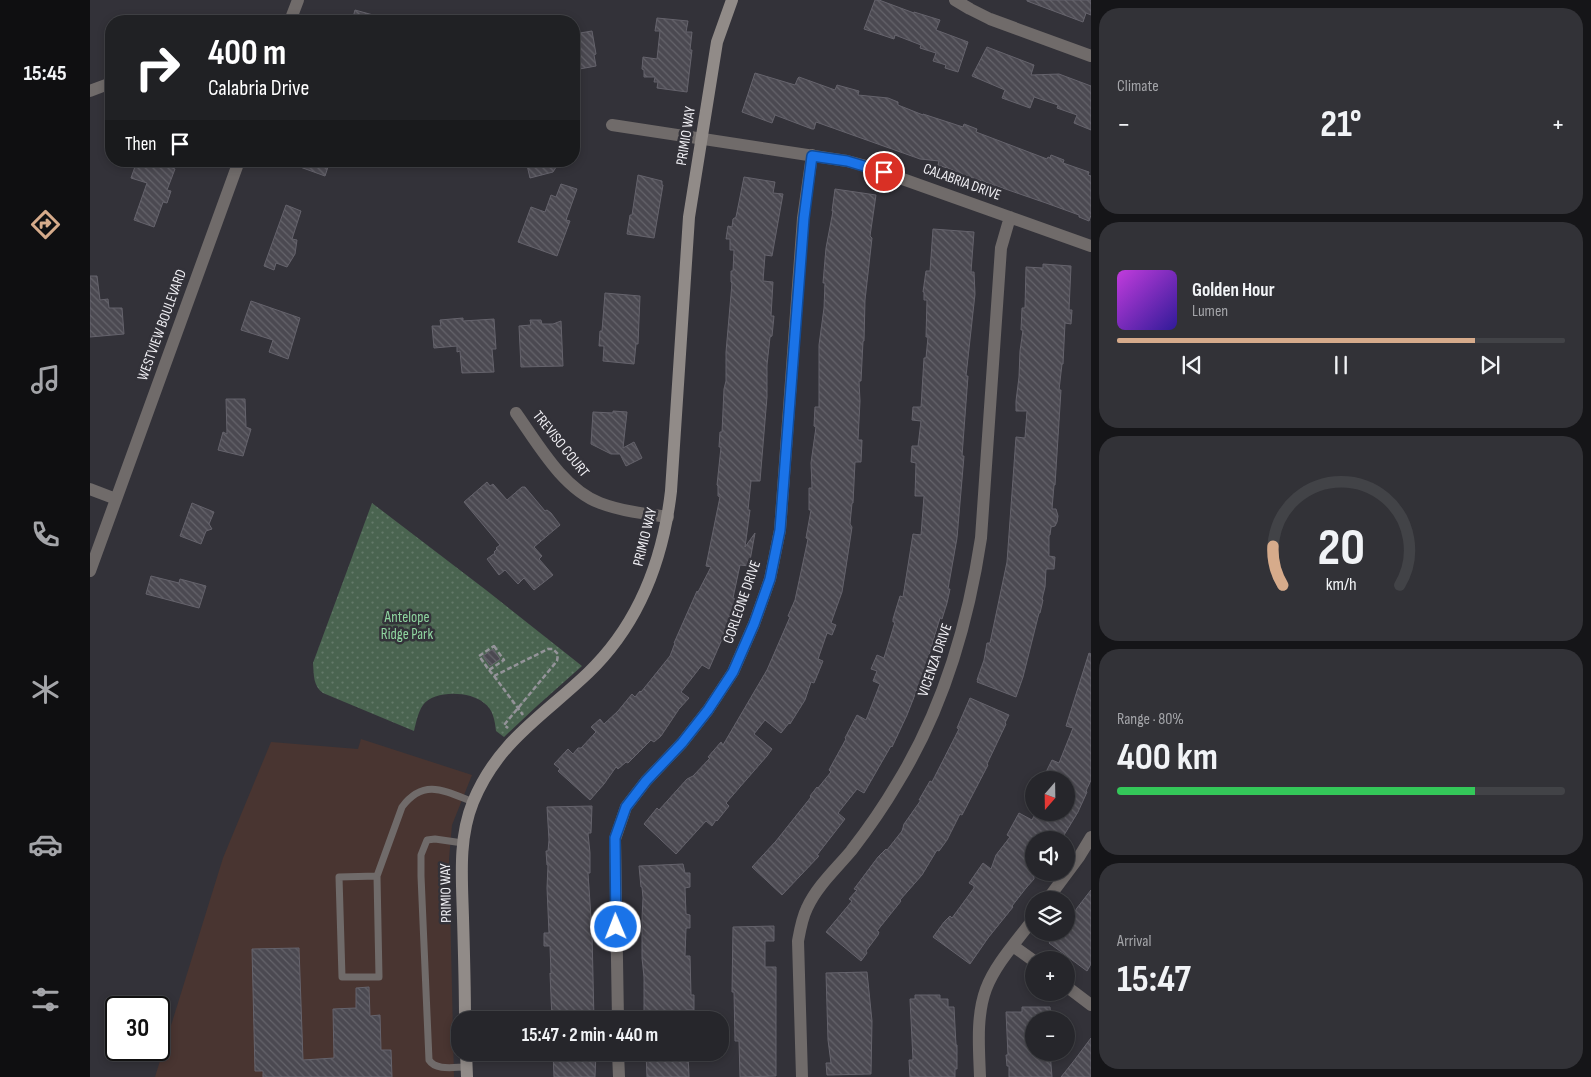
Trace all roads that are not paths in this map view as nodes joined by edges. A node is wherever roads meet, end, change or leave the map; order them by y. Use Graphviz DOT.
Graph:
graph roads {
  1 [pos="298,0"];
  2 [pos="732,0"];
  3 [pos="955,0"];
  4 [pos="292,15"];
  5 [pos="1091,56"];
  6 [pos="105,85"];
  7 [pos="90,91"];
  8 [pos="612,125"];
  9 [pos="702,138"];
  10 [pos="812,156"];
  11 [pos="237,167"];
  12 [pos="1010,217"];
  13 [pos="1091,246"];
  14 [pos="516,413"];
  15 [pos="90,489"];
  16 [pos="116,499"];
  17 [pos="668,516"];
  18 [pos="90,571"];
  19 [pos="473,802"];
  20 [pos="1091,837"];
  21 [pos="463,843"];
  22 [pos="377,876"];
  23 [pos="1054,891"];
  24 [pos="1025,931"];
  25 [pos="1014,946"];
  26 [pos="1025,954"];
  27 [pos="1075,993"];
  28 [pos="1091,1005"];
  29 [pos="466,1011"];
  30 [pos="618,1011"];
  31 [pos="618,1061"];
  32 [pos="467,1072"];
  33 [pos="619,1077"];
  34 [pos="802,1077"];
  35 [pos="980,1077"];
  1 -- 4 [label="street"];
  2 -- 9 [label="street, PRIMIO WAY"];
  3 -- 5 [label="street"];
  6 -- 7 [label="street"];
  8 -- 9 [label="street, CALABRIA DRIVE"];
  9 -- 10 [label="street, CALABRIA DRIVE"];
  9 -- 17 [label="street, PRIMIO WAY"];
  10 -- 12 [label="street, CALABRIA DRIVE"];
  10 -- 30 [label="street, CORLEONE DRIVE"];
  11 -- 16 [label="street, WESTVIEW BOULEVARD"];
  12 -- 13 [label="street, CALABRIA DRIVE"];
  12 -- 34 [label="street, VICENZA DRIVE"];
  14 -- 17 [label="street, TREVISO COURT"];
  15 -- 16 [label="street"];
  16 -- 18 [label="street, WESTVIEW BOULEVARD"];
  17 -- 19 [label="street, PRIMIO WAY"];
  19 -- 21 [label="street, PRIMIO WAY"];
  19 -- 22 [label="lane"];
  20 -- 23 [label="street"];
  21 -- 29 [label="street, PRIMIO WAY"];
  21 -- 32 [label="lane"];
  22 -- 22 [label="lane"];
  24 -- 25 [label="street"];
  25 -- 26 [label="street"];
  25 -- 35 [label="street"];
  27 -- 28 [label="street"];
  31 -- 33 [label="street"];
}
